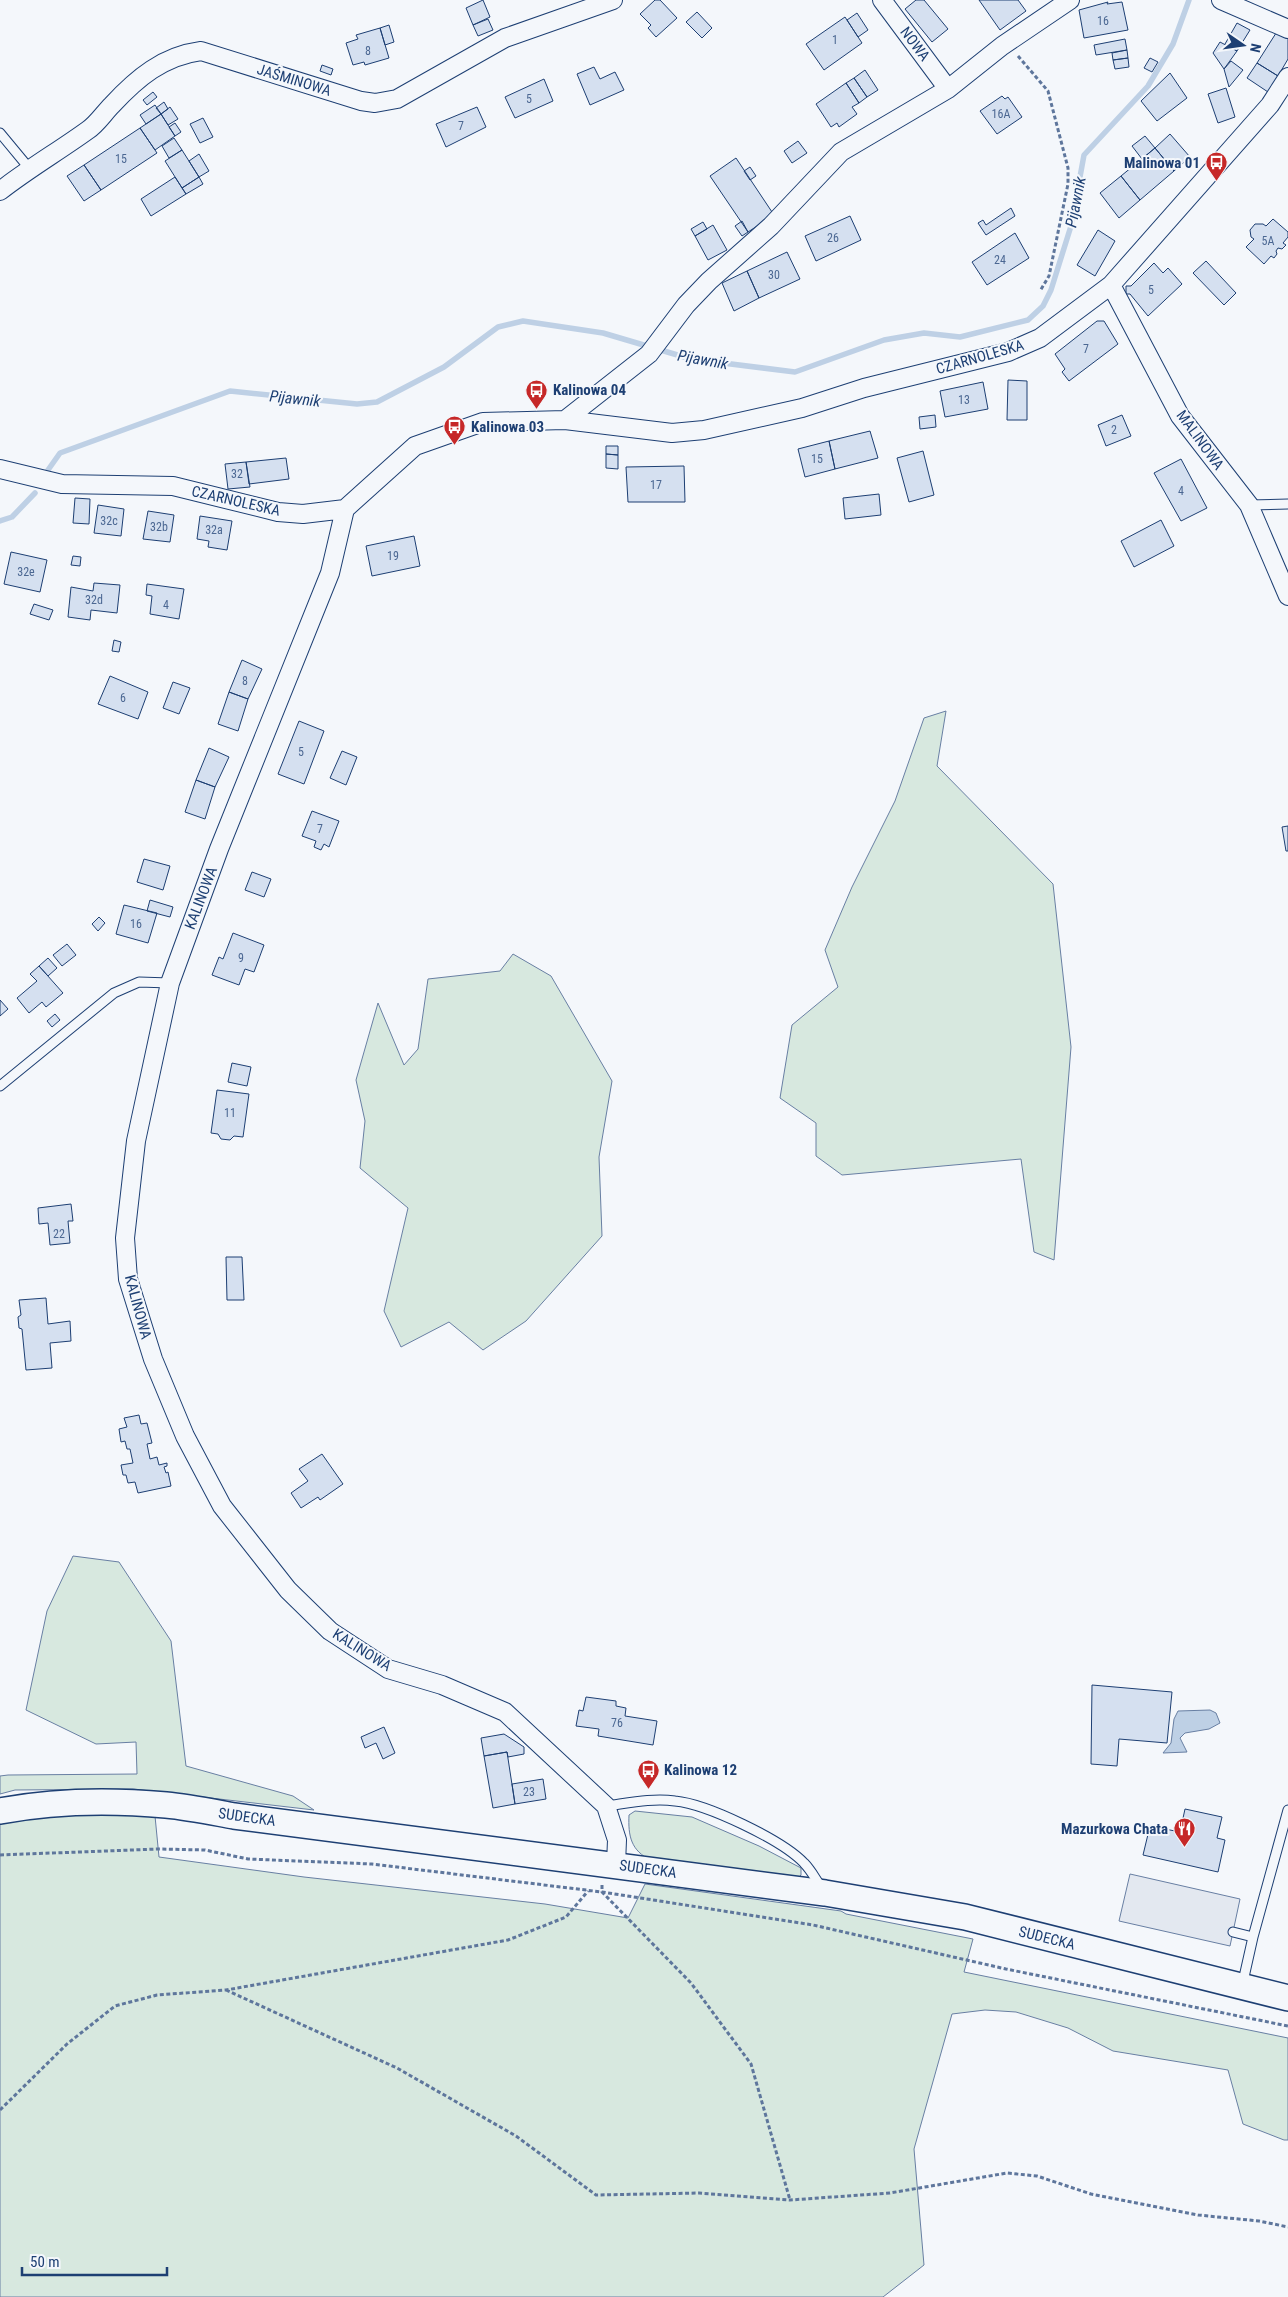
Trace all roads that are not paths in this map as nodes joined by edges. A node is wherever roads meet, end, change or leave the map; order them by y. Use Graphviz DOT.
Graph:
graph roads {
  1 [pos="614,0"];
  2 [pos="882,0"];
  3 [pos="1070,0"];
  4 [pos="1221,0"];
  5 [pos="1288,29"];
  6 [pos="1288,77"];
  7 [pos="948,89"];
  8 [pos="0,133"];
  9 [pos="29,168"];
  10 [pos="0,191"];
  11 [pos="1111,285"];
  12 [pos="565,420"];
  13 [pos="0,469"];
  14 [pos="1288,504"];
  15 [pos="1249,505"];
  16 [pos="345,509"];
  17 [pos="1288,596"];
  18 [pos="170,983"];
  19 [pos="0,1086"];
  20 [pos="606,1806"];
  21 [pos="1288,1810"];
  22 [pos="0,1812"];
  23 [pos="616,1864"];
  24 [pos="825,1893"];
  25 [pos="1233,1932"];
  26 [pos="1253,1937"];
  27 [pos="1242,1986"];
  28 [pos="1288,1998"];
  1 -- 9 [label="street, JAŚMINOWA"];
  2 -- 7 [label="street, NOWA"];
  3 -- 7 [label="street"];
  4 -- 5 [label="street"];
  6 -- 11 [label="street, CZARNOLESKA"];
  7 -- 12 [label="street"];
  8 -- 9 [label="lane"];
  9 -- 10 [label="street, JAŚMINOWA"];
  11 -- 12 [label="street, CZARNOLESKA"];
  11 -- 15 [label="street, MALINOWA"];
  12 -- 16 [label="street, CZARNOLESKA"];
  13 -- 16 [label="street, CZARNOLESKA"];
  14 -- 15 [label="lane"];
  15 -- 17 [label="street, MALINOWA"];
  16 -- 18 [label="street, KALINOWA"];
  18 -- 19 [label="lane"];
  18 -- 20 [label="street, KALINOWA"];
  20 -- 23 [label="street, KALINOWA"];
  20 -- 24 [label="lane"];
  21 -- 26 [label="lane"];
  22 -- 23 [label="main road, SUDECKA"];
  23 -- 24 [label="main road, SUDECKA"];
  24 -- 27 [label="main road, SUDECKA"];
  25 -- 26 [label="lane"];
  26 -- 27 [label="lane"];
  27 -- 28 [label="main road, SUDECKA"];
}
